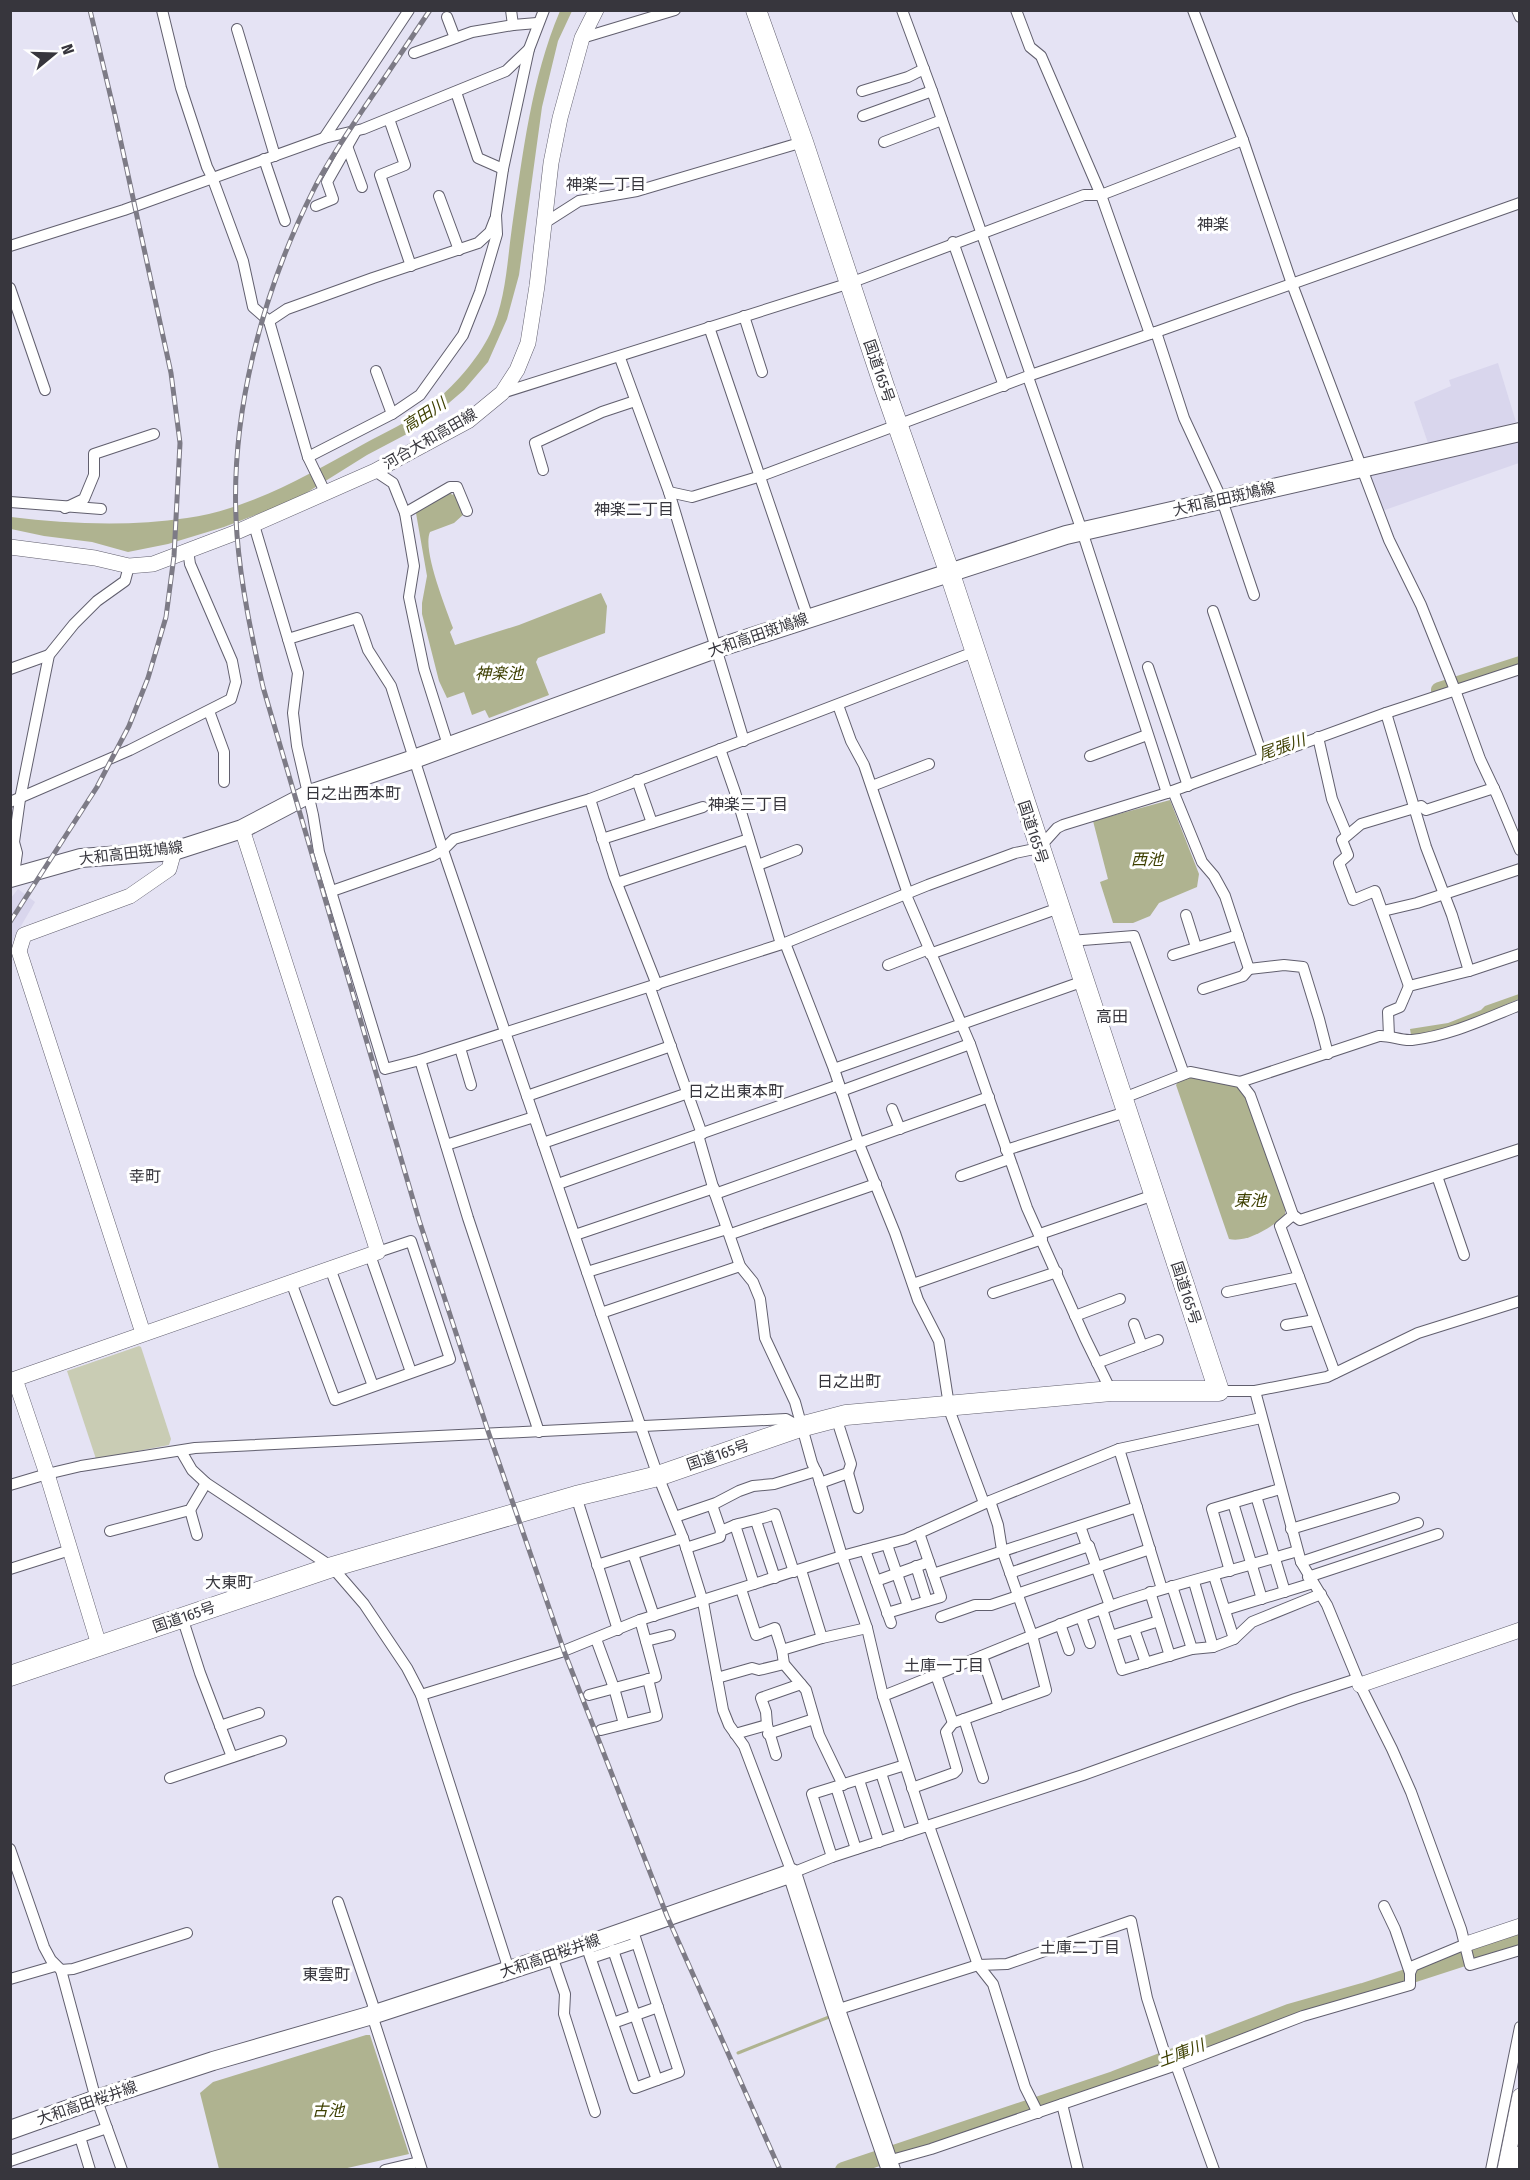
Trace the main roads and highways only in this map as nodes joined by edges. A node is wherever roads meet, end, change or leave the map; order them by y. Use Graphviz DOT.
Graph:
graph roads {
  1 [pos="756,10"];
  2 [pos="1520,432"];
  3 [pos="950,574"];
  4 [pos="12,874"];
  5 [pos="10,1676"];
  6 [pos="10,2130"];
  7 [pos="887,2160"];
  1 -- 3 [label="highway, 国道165号"];
  2 -- 3 [label="main road, 大和高田斑鳩線"];
  3 -- 4 [label="main road, 大和高田斑鳩線"];
  3 -- 5 [label="highway, 国道165号"];
  6 -- 7 [label="main road, 大和高田桜井線"];
}
